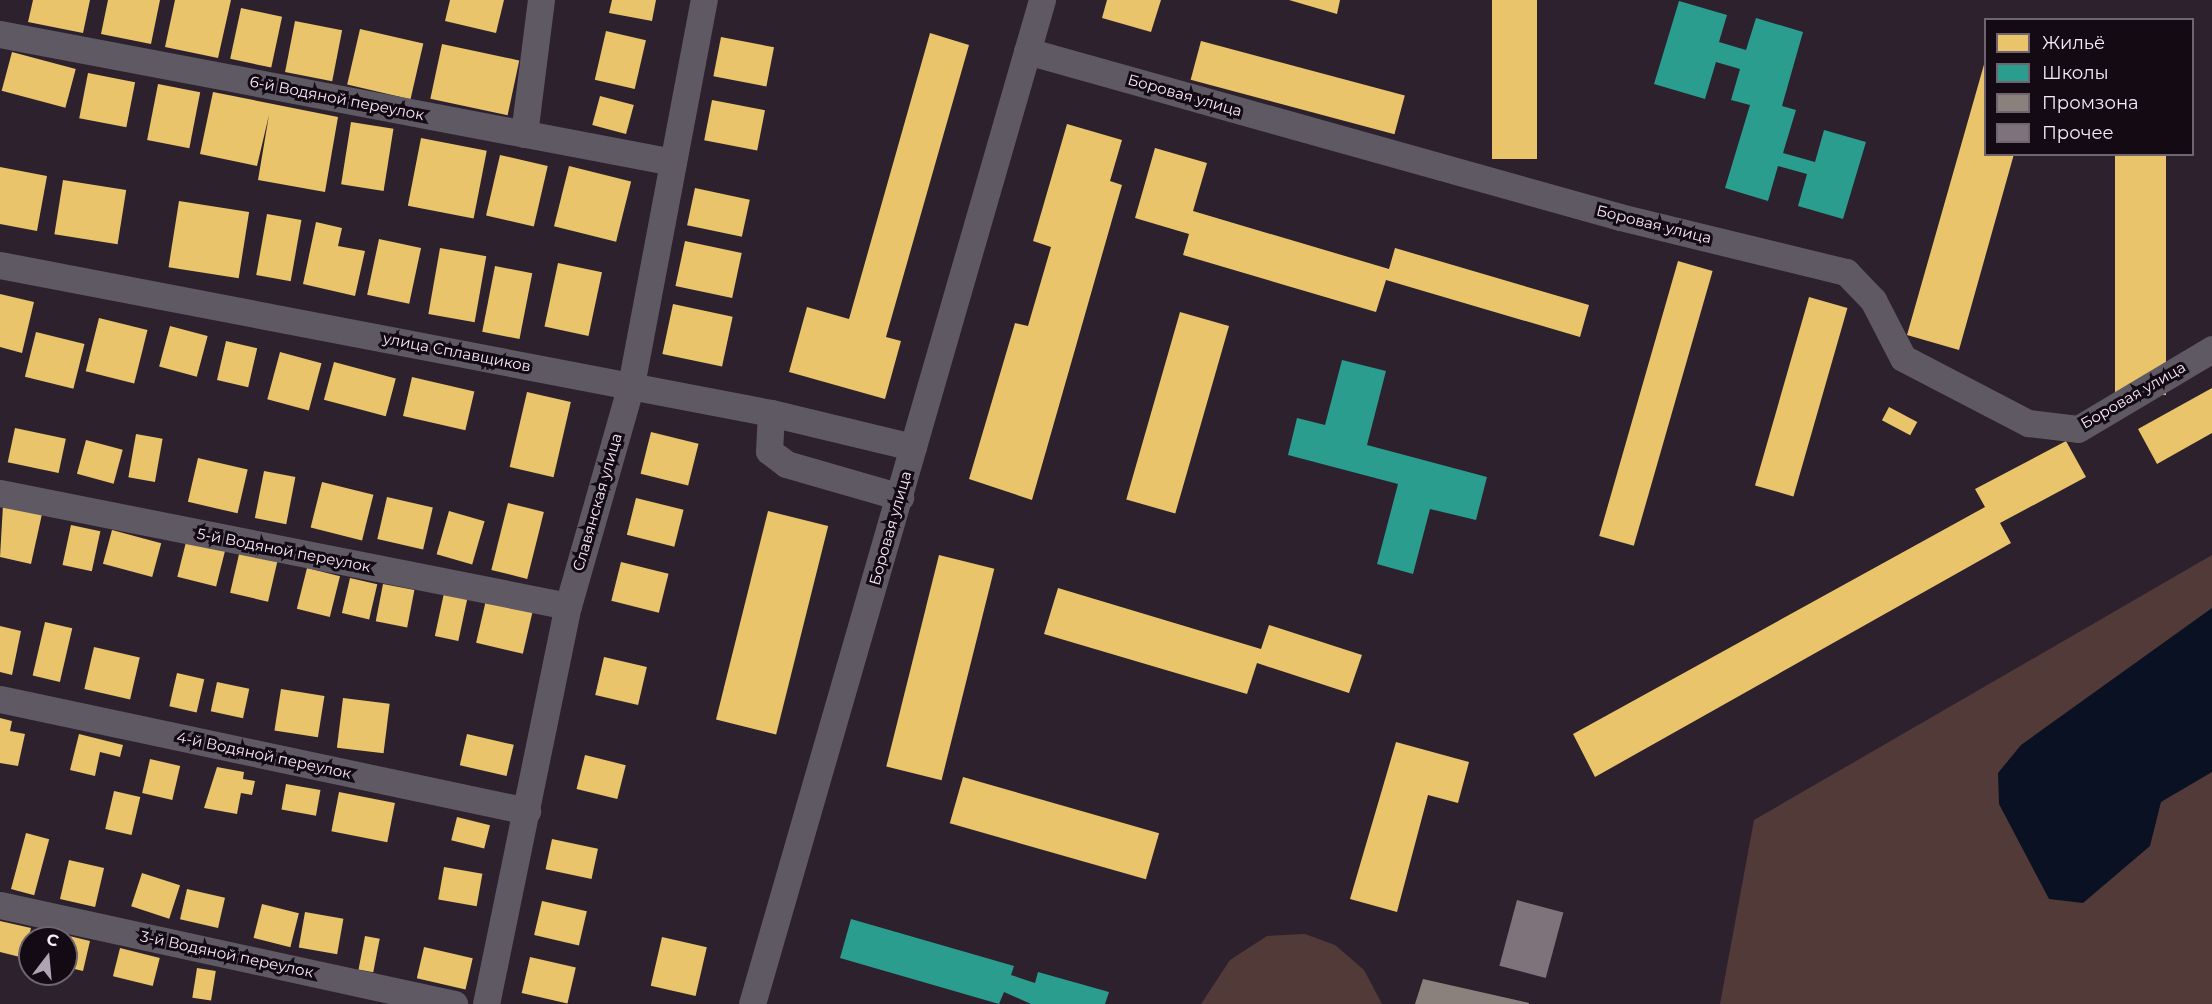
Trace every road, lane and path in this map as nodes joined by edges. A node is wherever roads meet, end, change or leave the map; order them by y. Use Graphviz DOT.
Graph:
graph roads {
  1 [pos="541,0"];
  2 [pos="704,0"];
  3 [pos="1042,0"];
  4 [pos="0,34"];
  5 [pos="1027,51"];
  6 [pos="524,134"];
  7 [pos="673,162"];
  8 [pos="0,264"];
  9 [pos="2212,349"];
  10 [pos="631,385"];
  11 [pos="771,413"];
  12 [pos="913,447"];
  13 [pos="0,493"];
  14 [pos="900,497"];
  15 [pos="568,606"];
  16 [pos="0,699"];
  17 [pos="527,811"];
  18 [pos="0,905"];
  19 [pos="454,1004"];
  20 [pos="486,1004"];
  21 [pos="752,1004"];
  1 -- 6 [label="street"];
  2 -- 7 [label="street, Славянская улица"];
  3 -- 5 [label="street, Боровая улица"];
  4 -- 6 [label="street, 6-й Водяной переулок"];
  5 -- 9 [label="street, Боровая улица"];
  5 -- 12 [label="street, Боровая улица"];
  6 -- 7 [label="street, 6-й Водяной переулок"];
  7 -- 10 [label="street, Славянская улица"];
  8 -- 10 [label="street, улица Сплавщиков"];
  10 -- 11 [label="street, улица Сплавщиков"];
  10 -- 15 [label="street, Славянская улица"];
  11 -- 12 [label="street, улица Сплавщиков"];
  11 -- 14 [label="street"];
  12 -- 14 [label="street, Боровая улица"];
  13 -- 15 [label="street, 5-й Водяной переулок"];
  14 -- 21 [label="street, Боровая улица"];
  15 -- 17 [label="street, Славянская улица"];
  16 -- 17 [label="street, 4-й Водяной переулок"];
  17 -- 20 [label="street, Славянская улица"];
  18 -- 19 [label="street, 3-й Водяной переулок"];
}
